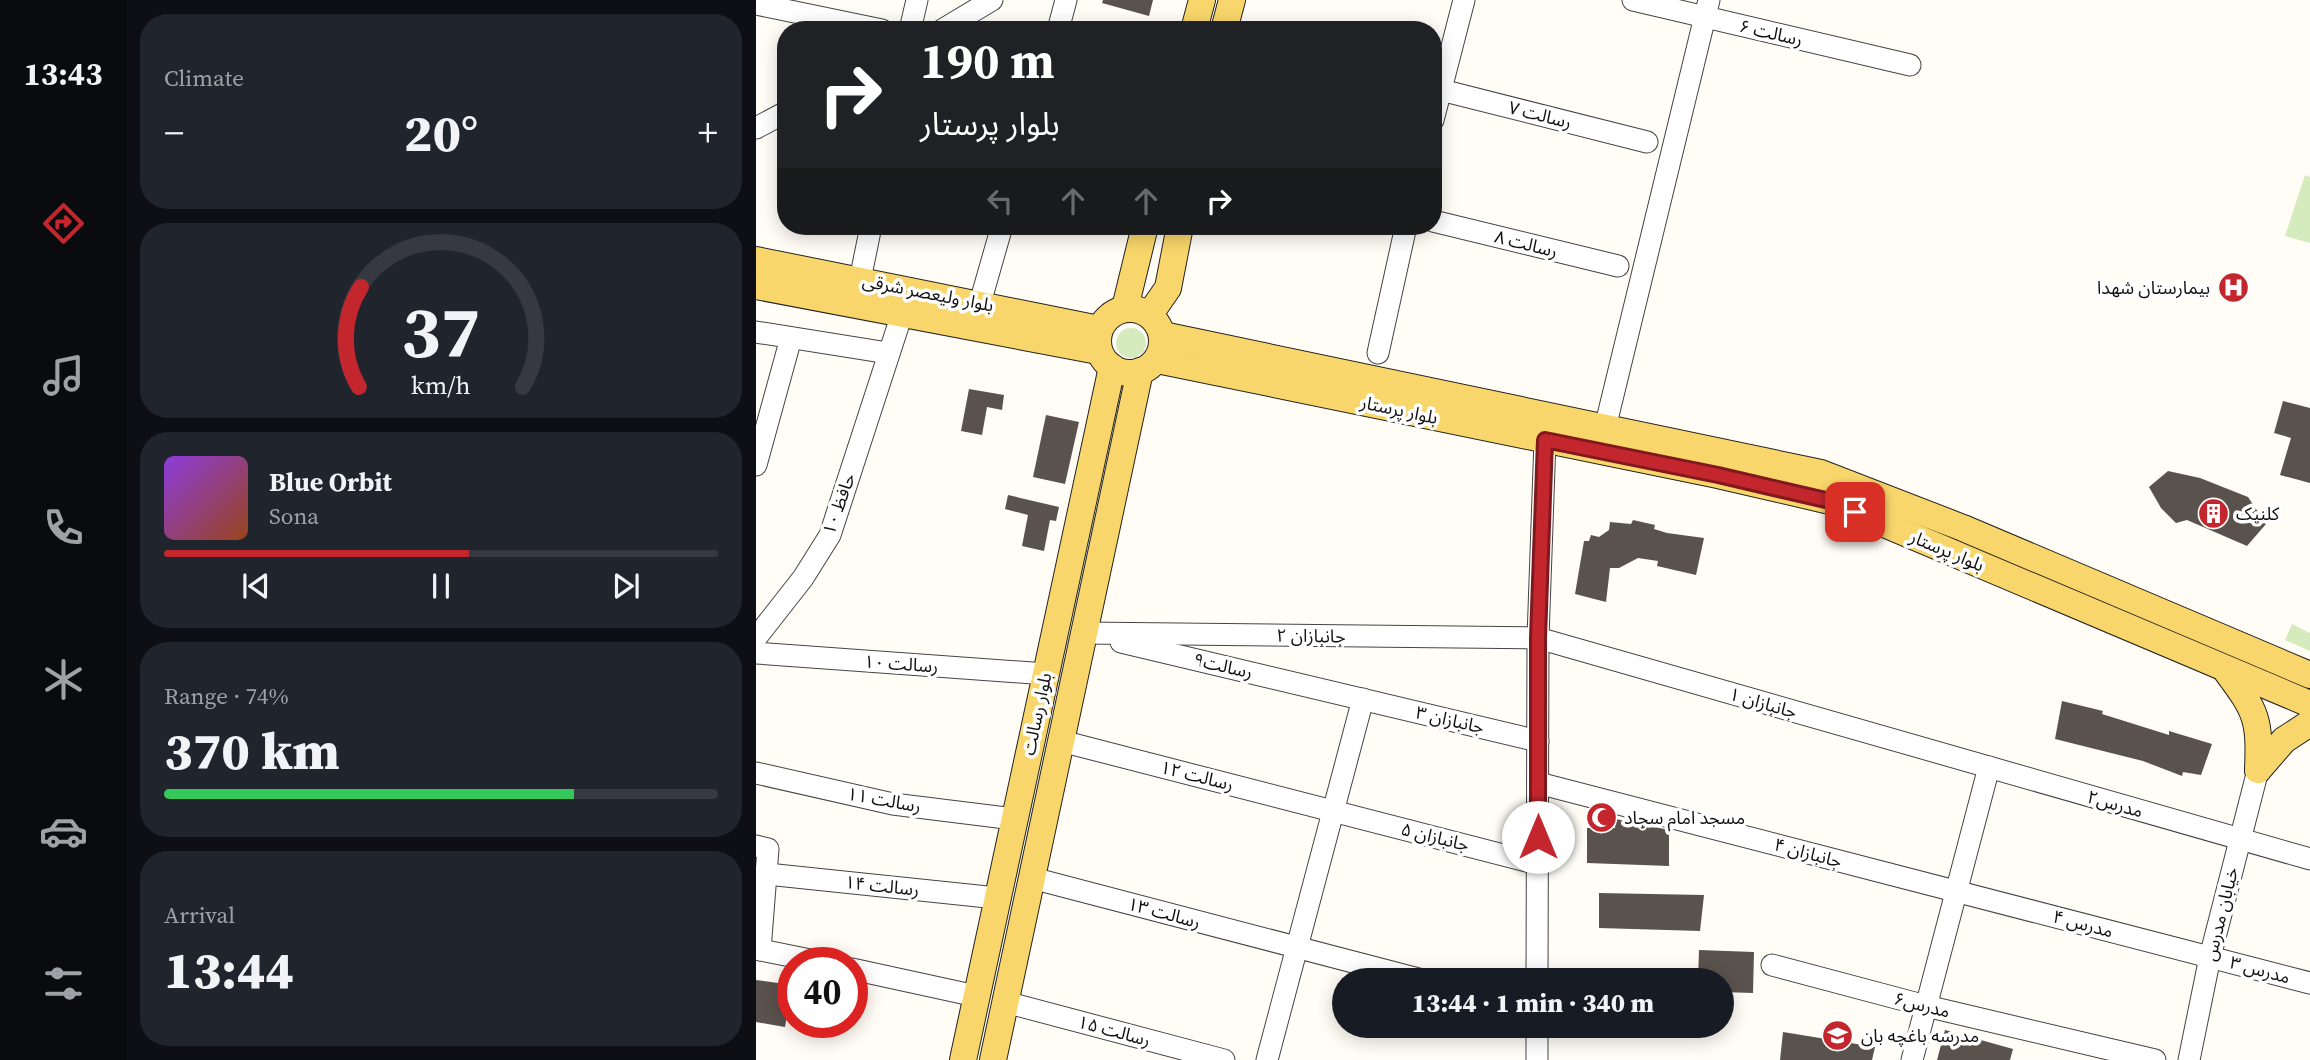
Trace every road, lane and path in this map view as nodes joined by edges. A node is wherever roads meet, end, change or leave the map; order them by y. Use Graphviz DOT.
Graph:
graph roads {
  1 [pos="917,0"];
  2 [pos="992,0"];
  3 [pos="1066,0"];
  4 [pos="1202,0"];
  5 [pos="1231,0"];
  6 [pos="1464,0"];
  7 [pos="1633,0"];
  8 [pos="756,4"];
  9 [pos="1708,9"];
  10 [pos="822,21"];
  11 [pos="913,21"];
  12 [pos="957,21"];
  13 [pos="1060,21"];
  14 [pos="1196,21"];
  15 [pos="1226,21"];
  16 [pos="1910,65"];
  17 [pos="1442,73"];
  18 [pos="1442,90"];
  19 [pos="777,118"];
  20 [pos="756,128"];
  21 [pos="1647,142"];
  22 [pos="1442,223"];
  23 [pos="869,235"];
  24 [pos="999,235"];
  25 [pos="1145,235"];
  26 [pos="1179,235"];
  27 [pos="1404,235"];
  28 [pos="756,260"];
  29 [pos="1618,266"];
  30 [pos="860,280"];
  31 [pos="756,286"];
  32 [pos="980,303"];
  33 [pos="902,314"];
  34 [pos="756,332"];
  35 [pos="791,338"];
  36 [pos="1147,338"];
  37 [pos="1103,349"];
  38 [pos="888,353"];
  39 [pos="1378,353"];
  40 [pos="1605,428"];
  41 [pos="1545,440"];
  42 [pos="1671,454"];
  43 [pos="756,465"];
  44 [pos="1084,633"];
  45 [pos="756,638"];
  46 [pos="1538,638"];
  47 [pos="756,653"];
  48 [pos="2227,670"];
  49 [pos="1046,674"];
  50 [pos="2310,675"];
  51 [pos="1363,699"];
  52 [pos="2310,705"];
  53 [pos="2310,723"];
  54 [pos="1061,741"];
  55 [pos="1538,741"];
  56 [pos="1989,768"];
  57 [pos="2259,770"];
  58 [pos="756,773"];
  59 [pos="1538,783"];
  60 [pos="1333,811"];
  61 [pos="1014,820"];
  62 [pos="2240,840"];
  63 [pos="762,847"];
  64 [pos="2310,859"];
  65 [pos="1538,864"];
  66 [pos="767,873"];
  67 [pos="1032,878"];
  68 [pos="1956,891"];
  69 [pos="997,898"];
  70 [pos="1297,947"];
  71 [pos="758,950"];
  72 [pos="777,954"];
  73 [pos="2210,957"];
  74 [pos="1772,965"];
  75 [pos="1377,968"];
  76 [pos="1537,968"];
  77 [pos="868,972"];
  78 [pos="2310,983"];
  79 [pos="976,996"];
  80 [pos="1005,1002"];
  81 [pos="1926,1006"];
  82 [pos="1537,1038"];
  83 [pos="963,1060"];
  84 [pos="993,1060"];
  85 [pos="1224,1060"];
  86 [pos="1267,1060"];
  87 [pos="1537,1060"];
  88 [pos="1912,1060"];
  89 [pos="2155,1060"];
  90 [pos="2189,1060"];
  1 -- 11 [label="street"];
  2 -- 12 [label="street"];
  3 -- 13 [label="street"];
  4 -- 14 [label="main road"];
  5 -- 15 [label="main road"];
  6 -- 17 [label="street"];
  7 -- 9 [label="street, رسالت ۶"];
  8 -- 10 [label="street"];
  9 -- 16 [label="street, رسالت ۶"];
  9 -- 40 [label="street"];
  18 -- 21 [label="street, رسالت ۷"];
  19 -- 20 [label="street"];
  22 -- 29 [label="street, رسالت ۸"];
  23 -- 30 [label="street"];
  24 -- 32 [label="street"];
  25 -- 36 [label="main road, بلوار رسالت"];
  26 -- 36 [label="main road, بلوار رسالت"];
  27 -- 39 [label="street"];
  28 -- 30 [label="main road, بلوار ولیعصر شرقی"];
  30 -- 32 [label="main road, بلوار ولیعصر شرقی"];
  31 -- 33 [label="main road, بلوار ولیعصر شرقی"];
  32 -- 37 [label="main road, بلوار ولیعصر شرقی"];
  33 -- 37 [label="main road, بلوار ولیعصر شرقی"];
  33 -- 38 [label="street, حافظ ۱۰"];
  34 -- 35 [label="street"];
  35 -- 38 [label="street"];
  35 -- 43 [label="street"];
  36 -- 37 [label="main road"];
  36 -- 37 [label="main road"];
  36 -- 40 [label="main road, بلوار پرستار"];
  36 -- 41 [label="main road, بلوار پرستار"];
  36 -- 44 [label="main road, بلوار رسالت"];
  37 -- 49 [label="main road, بلوار رسالت"];
  38 -- 45 [label="street, حافظ ۱۰"];
  40 -- 42 [label="main road, بلوار پرستار"];
  41 -- 42 [label="main road, بلوار پرستار"];
  41 -- 46 [label="street"];
  42 -- 48 [label="main road, بلوار پرستار"];
  42 -- 50 [label="main road, بلوار پرستار"];
  44 -- 46 [label="street, جانبازان ۲"];
  44 -- 51 [label="street, رسالت۹"];
  44 -- 54 [label="main road, بلوار رسالت"];
  46 -- 55 [label="street"];
  46 -- 56 [label="street, جانبازان ۱"];
  47 -- 49 [label="street, رسالت ۱۰"];
  48 -- 52 [label="main road, بلوار پرستار"];
  48 -- 57 [label="main road"];
  49 -- 61 [label="main road, بلوار رسالت"];
  51 -- 55 [label="street, جانبازان ۳"];
  51 -- 60 [label="street"];
  53 -- 57 [label="main road"];
  54 -- 60 [label="street, رسالت ۱۲"];
  54 -- 67 [label="main road, بلوار رسالت"];
  55 -- 59 [label="street"];
  56 -- 62 [label="street, مدرس۲"];
  56 -- 68 [label="street"];
  57 -- 62 [label="street, خیابان مدرس"];
  58 -- 61 [label="street, رسالت ۱۱"];
  59 -- 65 [label="street"];
  59 -- 68 [label="street, جانبازان ۴"];
  60 -- 65 [label="street, جانبازان ۵"];
  60 -- 70 [label="street"];
  61 -- 69 [label="main road, بلوار رسالت"];
  62 -- 64 [label="street, مدرس۲"];
  62 -- 73 [label="street, خیابان مدرس"];
  63 -- 66 [label="street"];
  65 -- 76 [label="street"];
  66 -- 69 [label="street, رسالت ۱۴"];
  66 -- 71 [label="street"];
  67 -- 70 [label="street, رسالت ۱۳"];
  67 -- 80 [label="main road, بلوار رسالت"];
  68 -- 73 [label="street, مدرس ۴"];
  68 -- 81 [label="street"];
  69 -- 79 [label="main road, بلوار رسالت"];
  70 -- 75 [label="street, رسالت ۱۳"];
  70 -- 86 [label="street"];
  71 -- 72 [label="street"];
  73 -- 78 [label="street, مدرس ۳"];
  73 -- 90 [label="street, خیابان مدرس"];
  74 -- 81 [label="street, مدرس۶"];
  77 -- 79 [label="street"];
  79 -- 80 [label="main road"];
  79 -- 83 [label="main road, بلوار رسالت"];
  80 -- 84 [label="main road, بلوار رسالت"];
  80 -- 85 [label="street, رسالت ۱۵"];
  81 -- 88 [label="street"];
  81 -- 89 [label="street, مدرس۶"];
  82 -- 87 [label="street"];
}
